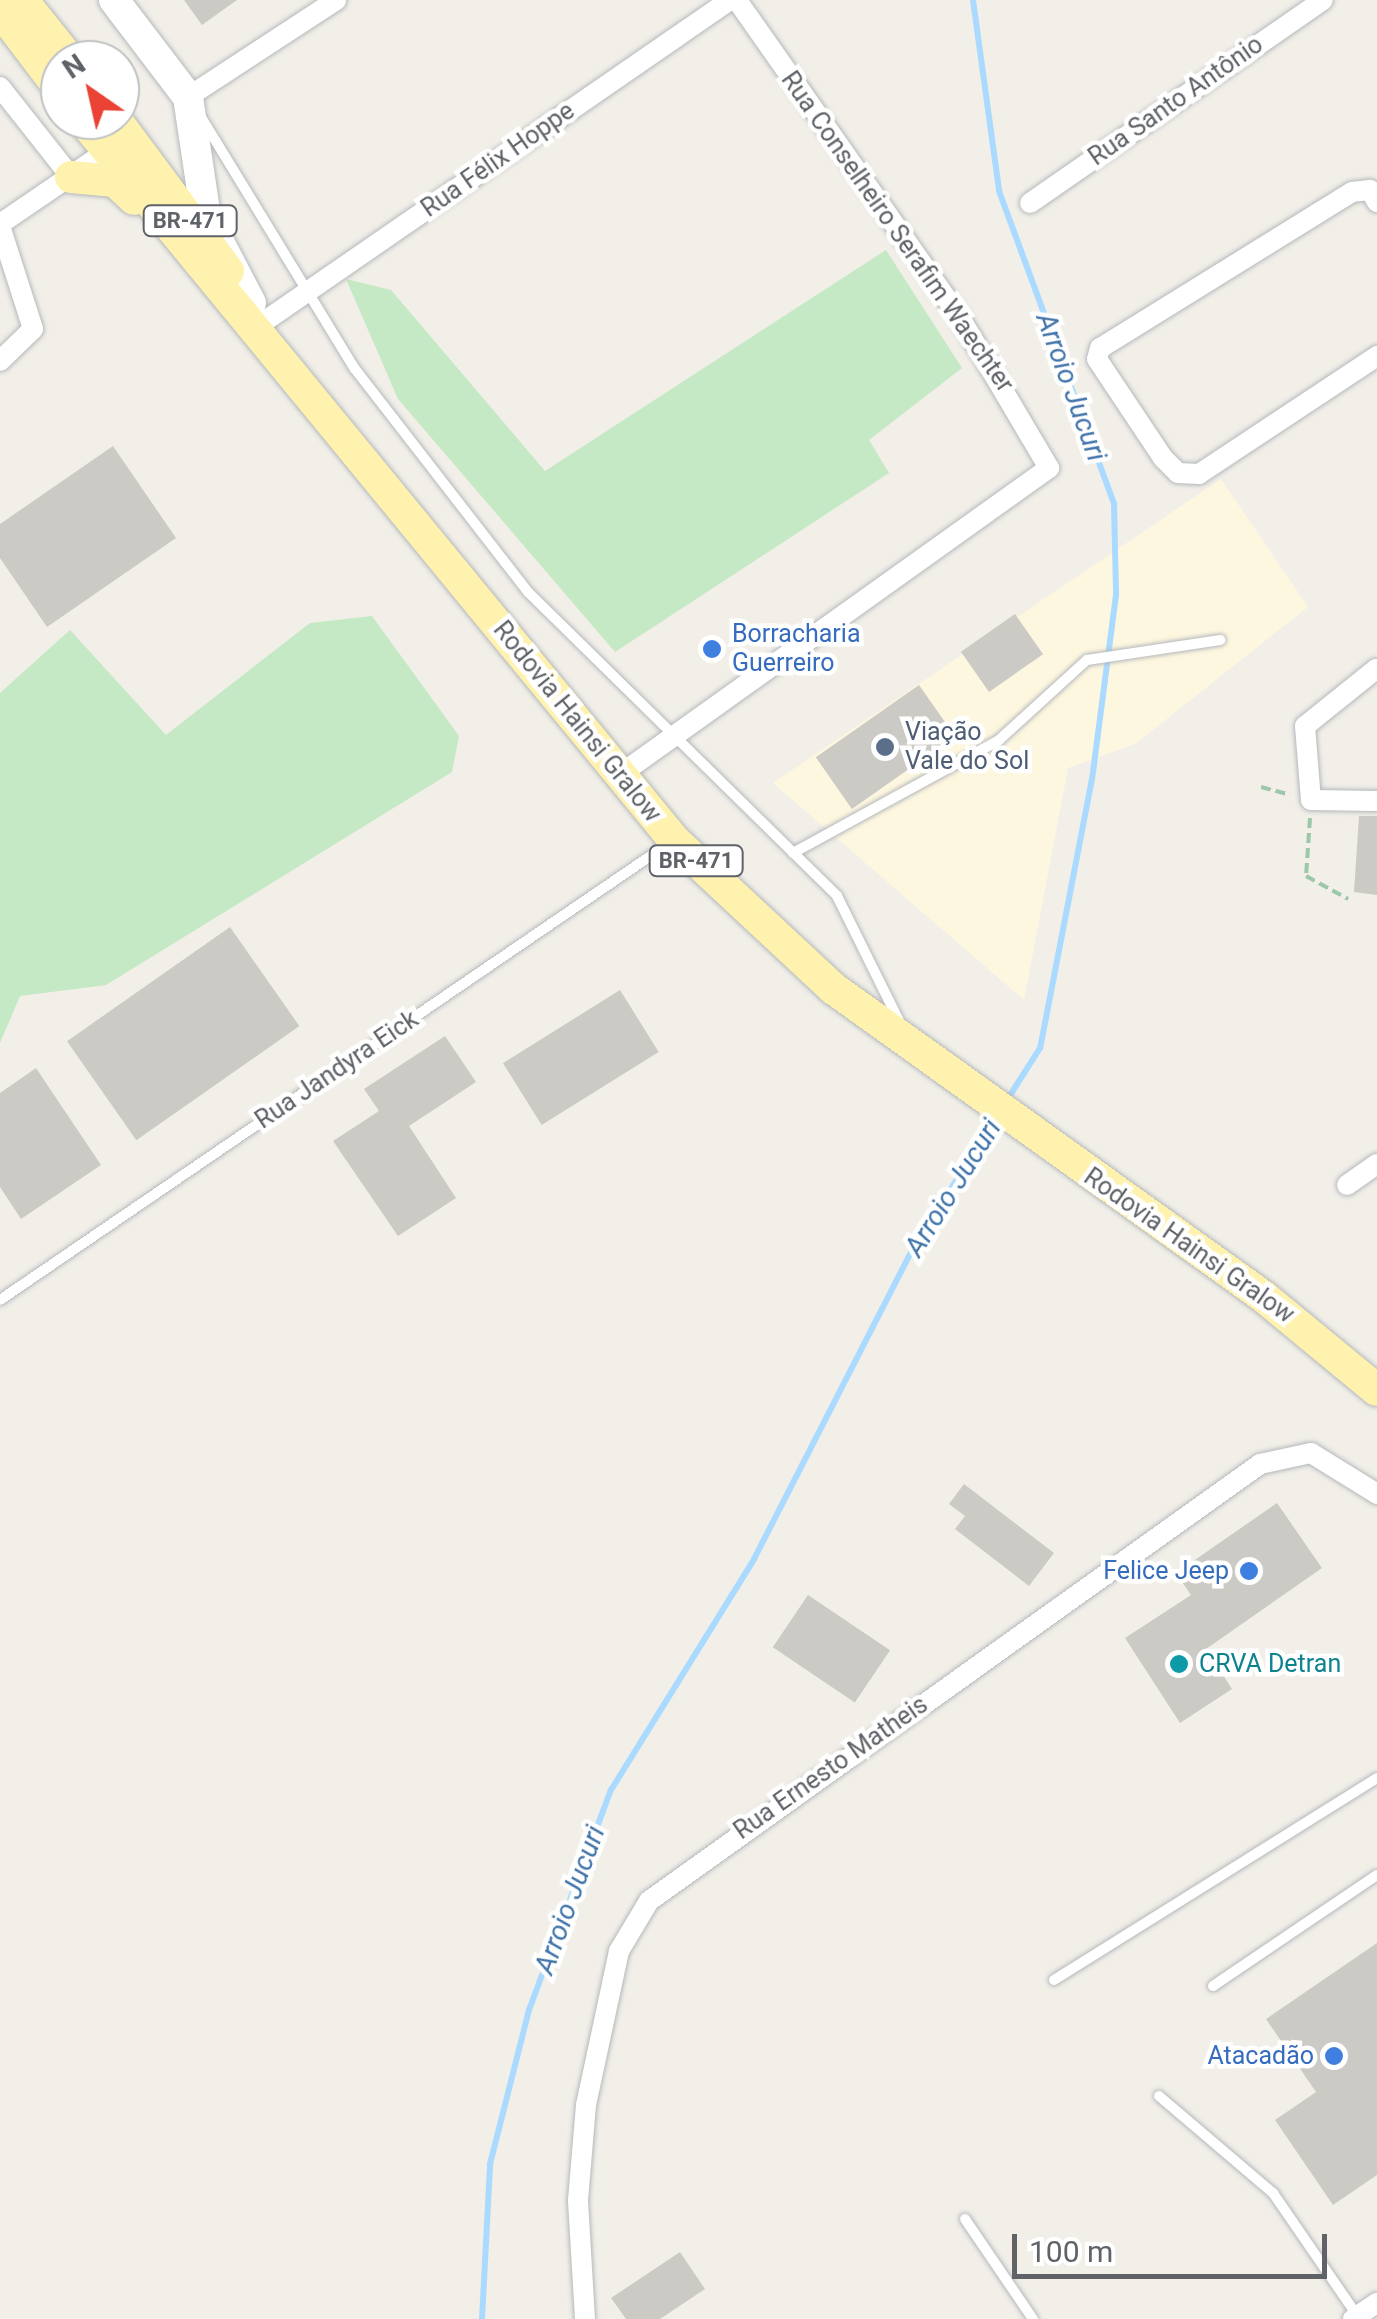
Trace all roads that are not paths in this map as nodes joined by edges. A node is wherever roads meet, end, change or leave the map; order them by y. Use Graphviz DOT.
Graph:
graph roads {
  1 [pos="22,0"];
  2 [pos="114,0"];
  3 [pos="336,0"];
  4 [pos="734,0"];
  5 [pos="1323,0"];
  6 [pos="0,10"];
  7 [pos="54,40"];
  8 [pos="40,63"];
  9 [pos="0,87"];
  10 [pos="188,97"];
  11 [pos="106,140"];
  12 [pos="114,140"];
  13 [pos="115,140"];
  14 [pos="71,177"];
  15 [pos="1377,202"];
  16 [pos="1030,203"];
  17 [pos="0,225"];
  18 [pos="186,253"];
  19 [pos="314,288"];
  20 [pos="258,312"];
  21 [pos="1377,356"];
  22 [pos="0,361"];
  23 [pos="297,374"];
  24 [pos="1221,640"];
  25 [pos="1376,669"];
  26 [pos="675,737"];
  27 [pos="618,776"];
  28 [pos="1377,801"];
  29 [pos="674,840"];
  30 [pos="794,852"];
  31 [pos="909,1047"];
  32 [pos="1377,1164"];
  33 [pos="1348,1185"];
  34 [pos="0,1300"];
  35 [pos="1377,1390"];
  36 [pos="1377,1494"];
  37 [pos="1377,1778"];
  38 [pos="1377,1874"];
  39 [pos="1054,1980"];
  40 [pos="1213,1986"];
  41 [pos="1158,2096"];
  42 [pos="965,2219"];
  43 [pos="1377,2303"];
  44 [pos="1356,2318"];
  45 [pos="584,2319"];
  46 [pos="1033,2319"];
  1 -- 7 [label="main road"];
  2 -- 10 [label="main road"];
  3 -- 10 [label="street"];
  4 -- 19 [label="street, Rua Félix Hoppe"];
  4 -- 26 [label="street, Rua Conselheiro Serafim Waechter"];
  5 -- 16 [label="street, Rua Santo Antônio"];
  6 -- 8 [label="main road"];
  9 -- 14 [label="street"];
  10 -- 19 [label="lane"];
  10 -- 20 [label="main road"];
  11 -- 14 [label="street"];
  12 -- 18 [label="main road, Rodovia Hainsi Gralow / BR-471"];
  13 -- 20 [label="main road, Rodovia Hainsi Gralow / BR-471"];
  14 -- 17 [label="street"];
  14 -- 18 [label="main road"];
  15 -- 21 [label="street"];
  17 -- 22 [label="street"];
  18 -- 23 [label="main road, Rodovia Hainsi Gralow / BR-471"];
  19 -- 20 [label="street, Rua Félix Hoppe"];
  19 -- 26 [label="lane"];
  20 -- 23 [label="main road, Rodovia Hainsi Gralow / BR-471"];
  23 -- 27 [label="main road, Rodovia Hainsi Gralow / BR-471"];
  24 -- 30 [label="lane"];
  25 -- 28 [label="street"];
  26 -- 27 [label="street"];
  26 -- 30 [label="lane"];
  27 -- 29 [label="main road, Rodovia Hainsi Gralow / BR-471"];
  29 -- 31 [label="main road, Rodovia Hainsi Gralow / BR-471"];
  29 -- 34 [label="lane, Rua Jandyra Eick"];
  30 -- 31 [label="lane"];
  31 -- 35 [label="main road, Rodovia Hainsi Gralow / BR-471"];
  32 -- 33 [label="street"];
  36 -- 45 [label="street, Rua Ernesto Matheis"];
  37 -- 39 [label="lane"];
  38 -- 40 [label="lane"];
  41 -- 44 [label="lane"];
  42 -- 46 [label="lane"];
  43 -- 44 [label="street"];
}
